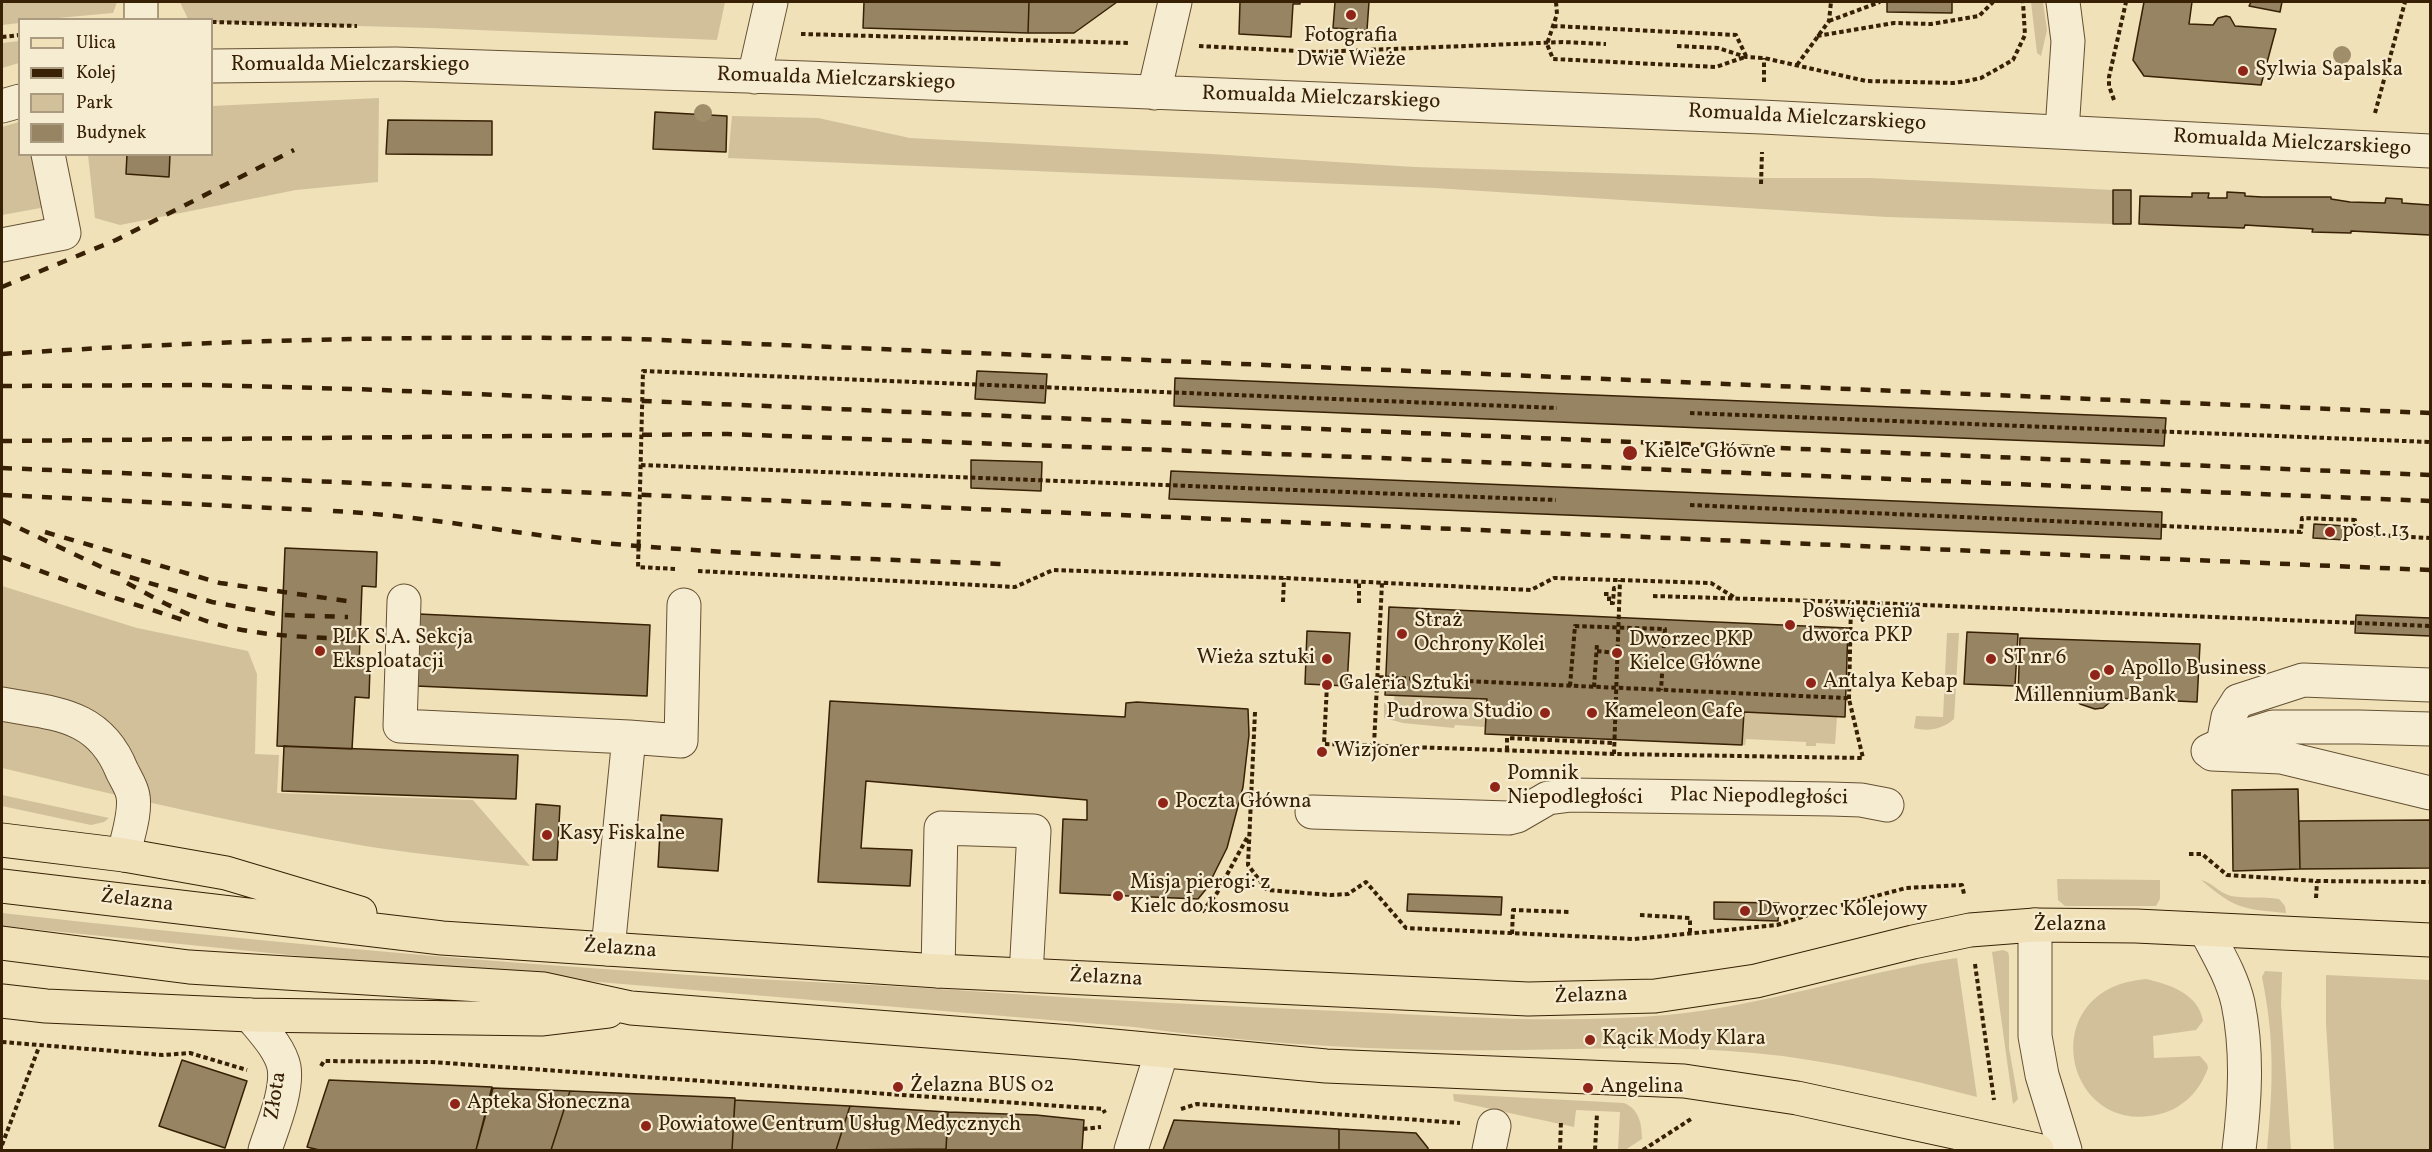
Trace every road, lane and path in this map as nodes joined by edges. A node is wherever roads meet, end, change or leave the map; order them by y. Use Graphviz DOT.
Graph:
graph roads {
  1 [pos="141,2"];
  2 [pos="1175,2"];
  3 [pos="1556,2"];
  4 [pos="1831,2"];
  5 [pos="1880,2"];
  6 [pos="1993,2"];
  7 [pos="2023,2"];
  8 [pos="2063,2"];
  9 [pos="2126,2"];
  10 [pos="2405,2"];
  11 [pos="768,17"];
  12 [pos="141,18"];
  13 [pos="1828,21"];
  14 [pos="213,22"];
  15 [pos="362,26"];
  16 [pos="1552,26"];
  17 [pos="18,35"];
  18 [pos="1817,36"];
  19 [pos="2,37"];
  20 [pos="1547,44"];
  21 [pos="1606,44"];
  22 [pos="1165,45"];
  23 [pos="1677,46"];
  24 [pos="1746,57"];
  25 [pos="1797,65"];
  26 [pos="213,66"];
  27 [pos="754,77"];
  28 [pos="1154,93"];
  29 [pos="18,102"];
  30 [pos="2122,104"];
  31 [pos="2,106"];
  32 [pos="2373,119"];
  33 [pos="2062,131"];
  34 [pos="2430,151"];
  35 [pos="48,156"];
  36 [pos="2,245"];
  37 [pos="1557,408"];
  38 [pos="1690,413"];
  39 [pos="2430,442"];
  40 [pos="640,465"];
  41 [pos="1557,500"];
  42 [pos="1690,505"];
  43 [pos="2430,538"];
  44 [pos="685,570"];
  45 [pos="697,570"];
  46 [pos="1284,578"];
  47 [pos="1620,580"];
  48 [pos="1359,582"];
  49 [pos="1382,583"];
  50 [pos="1617,588"];
  51 [pos="1620,595"];
  52 [pos="1653,596"];
  53 [pos="1737,599"];
  54 [pos="404,601"];
  55 [pos="1282,602"];
  56 [pos="1851,602"];
  57 [pos="1359,603"];
  58 [pos="684,605"];
  59 [pos="2430,626"];
  60 [pos="1615,653"];
  61 [pos="1376,677"];
  62 [pos="1327,685"];
  63 [pos="2430,685"];
  64 [pos="1570,686"];
  65 [pos="1594,687"];
  66 [pos="1616,688"];
  67 [pos="1661,690"];
  68 [pos="1849,699"];
  69 [pos="2,704"];
  70 [pos="1255,712"];
  71 [pos="2430,729"];
  72 [pos="629,737"];
  73 [pos="1614,743"];
  74 [pos="2223,744"];
  75 [pos="1374,745"];
  76 [pos="1507,750"];
  77 [pos="1614,754"];
  78 [pos="2430,793"];
  79 [pos="1887,805"];
  80 [pos="1312,812"];
  81 [pos="1248,834"];
  82 [pos="2,840"];
  83 [pos="2189,854"];
  84 [pos="124,855"];
  85 [pos="2430,882"];
  86 [pos="2,886"];
  87 [pos="1964,894"];
  88 [pos="1202,912"];
  89 [pos="1570,912"];
  90 [pos="1640,915"];
  91 [pos="2036,925"];
  92 [pos="2206,931"];
  93 [pos="1512,934"];
  94 [pos="1690,934"];
  95 [pos="442,938"];
  96 [pos="2430,940"];
  97 [pos="2,943"];
  98 [pos="608,949"];
  99 [pos="1974,955"];
  100 [pos="938,971"];
  101 [pos="1026,975"];
  102 [pos="2,1001"];
  103 [pos="631,1008"];
  104 [pos="250,1015"];
  105 [pos="2,1042"];
  106 [pos="39,1047"];
  107 [pos="1162,1051"];
  108 [pos="324,1061"];
  109 [pos="250,1071"];
  110 [pos="1994,1101"];
  111 [pos="1179,1110"];
  112 [pos="1597,1114"];
  113 [pos="1107,1118"];
  114 [pos="1561,1121"];
  115 [pos="1492,1138"];
  116 [pos="2,1145"];
  117 [pos="265,1150"];
  118 [pos="1131,1150"];
  119 [pos="1560,1150"];
  120 [pos="1595,1150"];
  121 [pos="2037,1150"];
  122 [pos="2065,1150"];
  123 [pos="2239,1150"];
  1 -- 12 [label="street"];
  2 -- 22 [label="street"];
  3 -- 16 [label="path"];
  4 -- 13 [label="path"];
  5 -- 13 [label="path"];
  6 -- 18 [label="path"];
  7 -- 25 [label="path"];
  8 -- 33 [label="street"];
  9 -- 30 [label="path"];
  10 -- 32 [label="path"];
  11 -- 22 [label="path"];
  11 -- 27 [label="street"];
  13 -- 18 [label="path"];
  14 -- 15 [label="path"];
  16 -- 20 [label="path"];
  16 -- 24 [label="path"];
  17 -- 19 [label="path"];
  18 -- 25 [label="path"];
  20 -- 21 [label="path"];
  20 -- 22 [label="path"];
  20 -- 24 [label="path"];
  22 -- 28 [label="street"];
  23 -- 24 [label="path"];
  24 -- 25 [label="path"];
  26 -- 27 [label="street, Romualda Mielczarskiego"];
  27 -- 28 [label="street, Romualda Mielczarskiego"];
  28 -- 33 [label="street, Romualda Mielczarskiego"];
  29 -- 31 [label="street"];
  33 -- 34 [label="street, Romualda Mielczarskiego"];
  35 -- 36 [label="street"];
  37 -- 40 [label="path"];
  38 -- 39 [label="path"];
  40 -- 41 [label="path"];
  40 -- 44 [label="path"];
  42 -- 43 [label="path"];
  45 -- 46 [label="path"];
  46 -- 48 [label="path"];
  46 -- 55 [label="path"];
  47 -- 49 [label="path"];
  47 -- 51 [label="path"];
  47 -- 53 [label="path"];
  48 -- 49 [label="path"];
  48 -- 57 [label="path"];
  49 -- 61 [label="path"];
  50 -- 51 [label="path"];
  51 -- 66 [label="path"];
  52 -- 53 [label="path"];
  53 -- 56 [label="path"];
  54 -- 72 [label="street"];
  56 -- 59 [label="path"];
  56 -- 68 [label="path"];
  58 -- 72 [label="street"];
  60 -- 65 [label="path"];
  61 -- 64 [label="path"];
  61 -- 75 [label="path"];
  62 -- 75 [label="path"];
  63 -- 74 [label="street"];
  64 -- 65 [label="path"];
  64 -- 67 [label="path"];
  65 -- 66 [label="path"];
  66 -- 67 [label="path"];
  66 -- 73 [label="path"];
  67 -- 68 [label="path"];
  68 -- 77 [label="path"];
  69 -- 84 [label="street"];
  70 -- 81 [label="path"];
  71 -- 74 [label="street"];
  72 -- 98 [label="street"];
  73 -- 76 [label="path"];
  73 -- 77 [label="path"];
  74 -- 78 [label="street"];
  75 -- 76 [label="path"];
  76 -- 77 [label="path"];
  79 -- 80 [label="street, Plac Niepodległości"];
  81 -- 88 [label="path"];
  81 -- 93 [label="path"];
  82 -- 84 [label="main road"];
  83 -- 85 [label="path"];
  84 -- 95 [label="main road"];
  86 -- 95 [label="main road, Żelazna"];
  87 -- 94 [label="path"];
  89 -- 93 [label="path"];
  90 -- 94 [label="path"];
  91 -- 92 [label="main road, Żelazna"];
  91 -- 101 [label="main road, Żelazna"];
  91 -- 122 [label="street"];
  92 -- 96 [label="main road, Żelazna"];
  92 -- 123 [label="street"];
  93 -- 94 [label="path"];
  95 -- 98 [label="main road, Żelazna"];
  97 -- 103 [label="main road"];
  98 -- 100 [label="main road, Żelazna"];
  99 -- 110 [label="path"];
  100 -- 101 [label="main road, Żelazna"];
  100 -- 101 [label="street"];
  102 -- 104 [label="main road"];
  103 -- 104 [label="main road"];
  103 -- 107 [label="main road"];
  104 -- 117 [label="street, Złota"];
  105 -- 106 [label="path"];
  106 -- 109 [label="path"];
  106 -- 116 [label="path"];
  107 -- 118 [label="street"];
  107 -- 121 [label="main road"];
  108 -- 113 [label="path"];
  111 -- 115 [label="path"];
  112 -- 120 [label="path"];
  114 -- 119 [label="path"];
}
